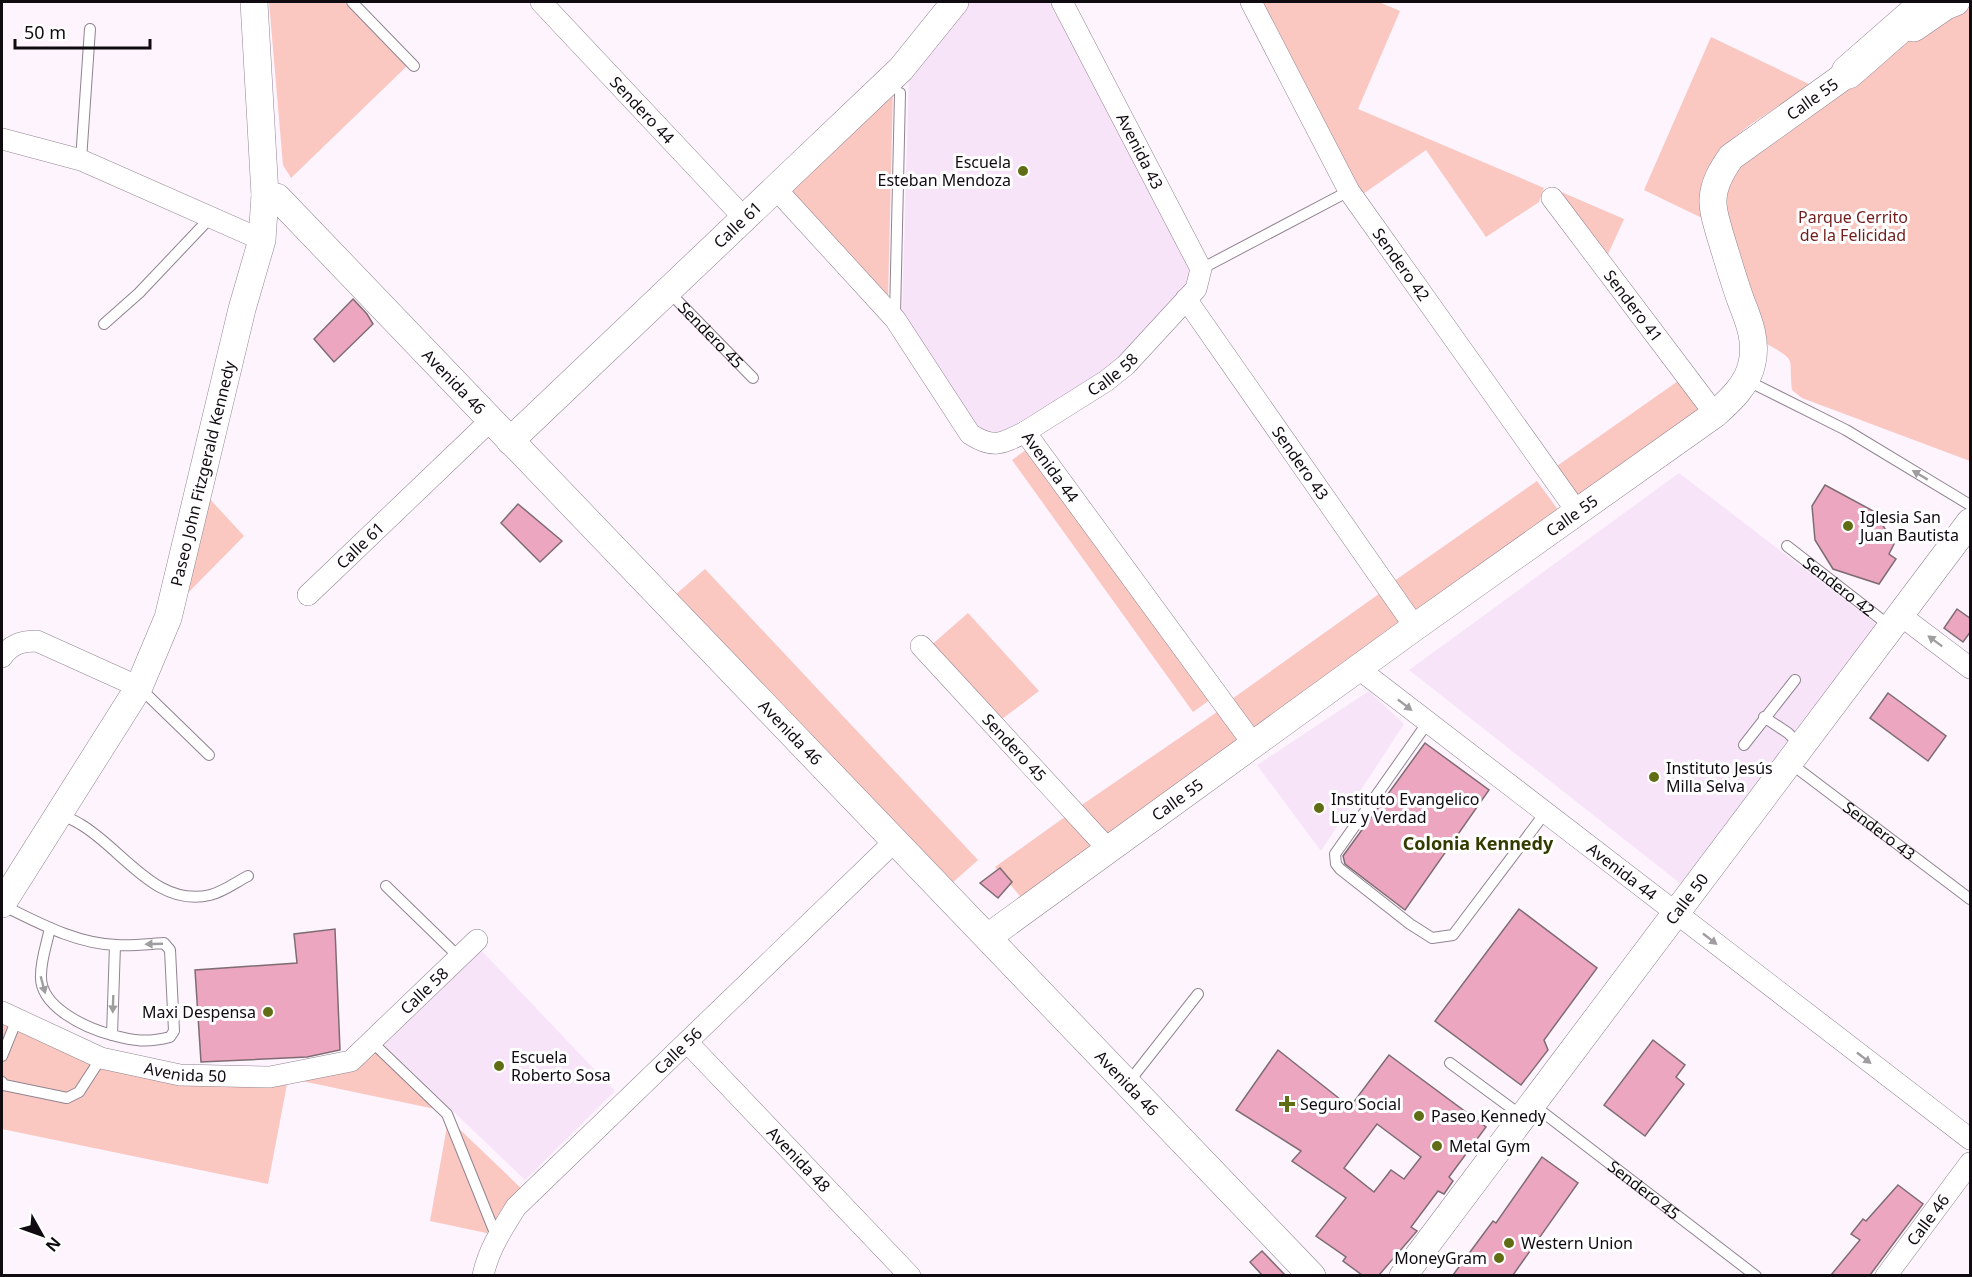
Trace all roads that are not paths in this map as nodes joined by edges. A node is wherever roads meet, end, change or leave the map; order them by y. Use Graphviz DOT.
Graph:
graph roads {
  1 [pos="254,2"];
  2 [pos="352,2"];
  3 [pos="541,2"];
  4 [pos="955,2"];
  5 [pos="1062,2"];
  6 [pos="1251,2"];
  7 [pos="1944,3"];
  8 [pos="90,29"];
  9 [pos="414,66"];
  10 [pos="1848,72"];
  11 [pos="900,93"];
  12 [pos="2,139"];
  13 [pos="81,160"];
  14 [pos="777,189"];
  15 [pos="1349,191"];
  16 [pos="265,195"];
  17 [pos="1552,198"];
  18 [pos="212,217"];
  19 [pos="745,219"];
  20 [pos="262,240"];
  21 [pos="1201,269"];
  22 [pos="669,291"];
  23 [pos="1186,299"];
  24 [pos="895,319"];
  25 [pos="104,324"];
  26 [pos="753,378"];
  27 [pos="1746,380"];
  28 [pos="1715,414"];
  29 [pos="491,420"];
  30 [pos="1025,432"];
  31 [pos="510,441"];
  32 [pos="1971,505"];
  33 [pos="1578,513"];
  34 [pos="1971,522"];
  35 [pos="1787,546"];
  36 [pos="308,595"];
  37 [pos="1896,621"];
  38 [pos="1415,627"];
  39 [pos="921,646"];
  40 [pos="2,657"];
  41 [pos="1971,668"];
  42 [pos="1359,669"];
  43 [pos="1795,680"];
  44 [pos="139,687"];
  45 [pos="1764,717"];
  46 [pos="1428,722"];
  47 [pos="1254,745"];
  48 [pos="1744,745"];
  49 [pos="1795,754"];
  50 [pos="208,755"];
  51 [pos="1545,813"];
  52 [pos="59,814"];
  53 [pos="894,841"];
  54 [pos="1108,849"];
  55 [pos="248,876"];
  56 [pos="386,886"];
  57 [pos="1971,899"];
  58 [pos="2,904"];
  59 [pos="1676,913"];
  60 [pos="50,928"];
  61 [pos="988,938"];
  62 [pos="477,940"];
  63 [pos="115,945"];
  64 [pos="459,957"];
  65 [pos="1198,994"];
  66 [pos="9,1016"];
  67 [pos="112,1035"];
  68 [pos="372,1042"];
  69 [pos="687,1042"];
  70 [pos="2,1056"];
  71 [pos="101,1058"];
  72 [pos="1450,1063"];
  73 [pos="2,1082"];
  74 [pos="1128,1083"];
  75 [pos="1527,1110"];
  76 [pos="1971,1139"];
  77 [pos="1971,1163"];
  78 [pos="497,1239"];
  79 [pos="1410,1271"];
  80 [pos="483,1275"];
  81 [pos="910,1275"];
  82 [pos="1312,1275"];
  83 [pos="1756,1275"];
  84 [pos="1886,1275"];
  1 -- 16 [label="street, Paseo John Fitzgerald Kennedy"];
  2 -- 9 [label="lane"];
  3 -- 19 [label="street, Sendero 44"];
  4 -- 14 [label="street, Calle 61"];
  5 -- 21 [label="street, Avenida 43"];
  6 -- 15 [label="street, Sendero 42"];
  7 -- 10 [label="main road"];
  7 -- 10 [label="street, Calle 55"];
  8 -- 13 [label="lane"];
  10 -- 27 [label="street, Calle 55"];
  11 -- 24 [label="lane"];
  12 -- 13 [label="street"];
  13 -- 18 [label="street"];
  14 -- 19 [label="street, Calle 61"];
  14 -- 24 [label="street, Avenida 44"];
  15 -- 21 [label="lane"];
  15 -- 33 [label="street, Sendero 42"];
  16 -- 20 [label="street, Paseo John Fitzgerald Kennedy"];
  16 -- 29 [label="street, Avenida 46"];
  17 -- 28 [label="street, Sendero 41"];
  18 -- 20 [label="street"];
  18 -- 25 [label="lane"];
  19 -- 22 [label="street, Calle 61"];
  20 -- 44 [label="street, Paseo John Fitzgerald Kennedy"];
  21 -- 23 [label="street"];
  22 -- 26 [label="lane, Sendero 45"];
  22 -- 31 [label="street, Calle 61"];
  23 -- 30 [label="street, Calle 58"];
  23 -- 38 [label="street, Sendero 43"];
  24 -- 30 [label="street, Avenida 44"];
  27 -- 28 [label="street, Calle 55"];
  32 -- 27 [label="lane, one-way"];
  28 -- 33 [label="street, Calle 55"];
  29 -- 31 [label="street, Avenida 46"];
  29 -- 36 [label="street, Calle 61"];
  30 -- 47 [label="street, Avenida 44"];
  31 -- 53 [label="street, Avenida 46"];
  33 -- 38 [label="street, Calle 55"];
  34 -- 37 [label="street, Calle 50"];
  35 -- 37 [label="lane, Sendero 42"];
  41 -- 37 [label="street, one-way"];
  37 -- 49 [label="street, Calle 50"];
  38 -- 42 [label="street, Calle 55"];
  39 -- 54 [label="street, Sendero 45"];
  40 -- 44 [label="street"];
  42 -- 46 [label="street, Avenida 44, one-way"];
  42 -- 47 [label="street, Calle 55"];
  43 -- 45 [label="lane"];
  44 -- 50 [label="lane"];
  44 -- 52 [label="street, Paseo John Fitzgerald Kennedy"];
  45 -- 48 [label="lane"];
  45 -- 49 [label="lane, Sendero 43"];
  46 -- 51 [label="street, Avenida 44"];
  46 -- 51 [label="lane"];
  47 -- 54 [label="street, Calle 55"];
  49 -- 57 [label="lane, Sendero 43"];
  49 -- 59 [label="street, Calle 50"];
  51 -- 59 [label="street, Avenida 44"];
  52 -- 55 [label="lane"];
  52 -- 58 [label="street, Paseo John Fitzgerald Kennedy"];
  53 -- 61 [label="street, Avenida 46"];
  53 -- 69 [label="street, Calle 56"];
  54 -- 61 [label="street, Calle 55"];
  56 -- 64 [label="lane"];
  58 -- 60 [label="lane"];
  59 -- 75 [label="street, Calle 50"];
  59 -- 76 [label="street, Avenida 44, one-way"];
  60 -- 63 [label="lane"];
  60 -- 67 [label="lane, one-way"];
  61 -- 74 [label="street, Avenida 46"];
  62 -- 64 [label="street, Calle 58"];
  63 -- 67 [label="lane, one-way"];
  67 -- 63 [label="lane, one-way"];
  64 -- 68 [label="street, Calle 58"];
  65 -- 74 [label="lane"];
  66 -- 70 [label="lane"];
  66 -- 71 [label="street, Avenida 50"];
  68 -- 71 [label="street, Avenida 50"];
  68 -- 78 [label="lane"];
  69 -- 78 [label="street, Calle 56"];
  69 -- 81 [label="street, Avenida 48"];
  71 -- 73 [label="lane"];
  72 -- 75 [label="lane, Sendero 45"];
  74 -- 82 [label="street, Avenida 46"];
  75 -- 79 [label="street, Calle 50"];
  75 -- 83 [label="lane, Sendero 45"];
  77 -- 84 [label="street, Calle 46"];
  78 -- 80 [label="street, Calle 56"];
}
